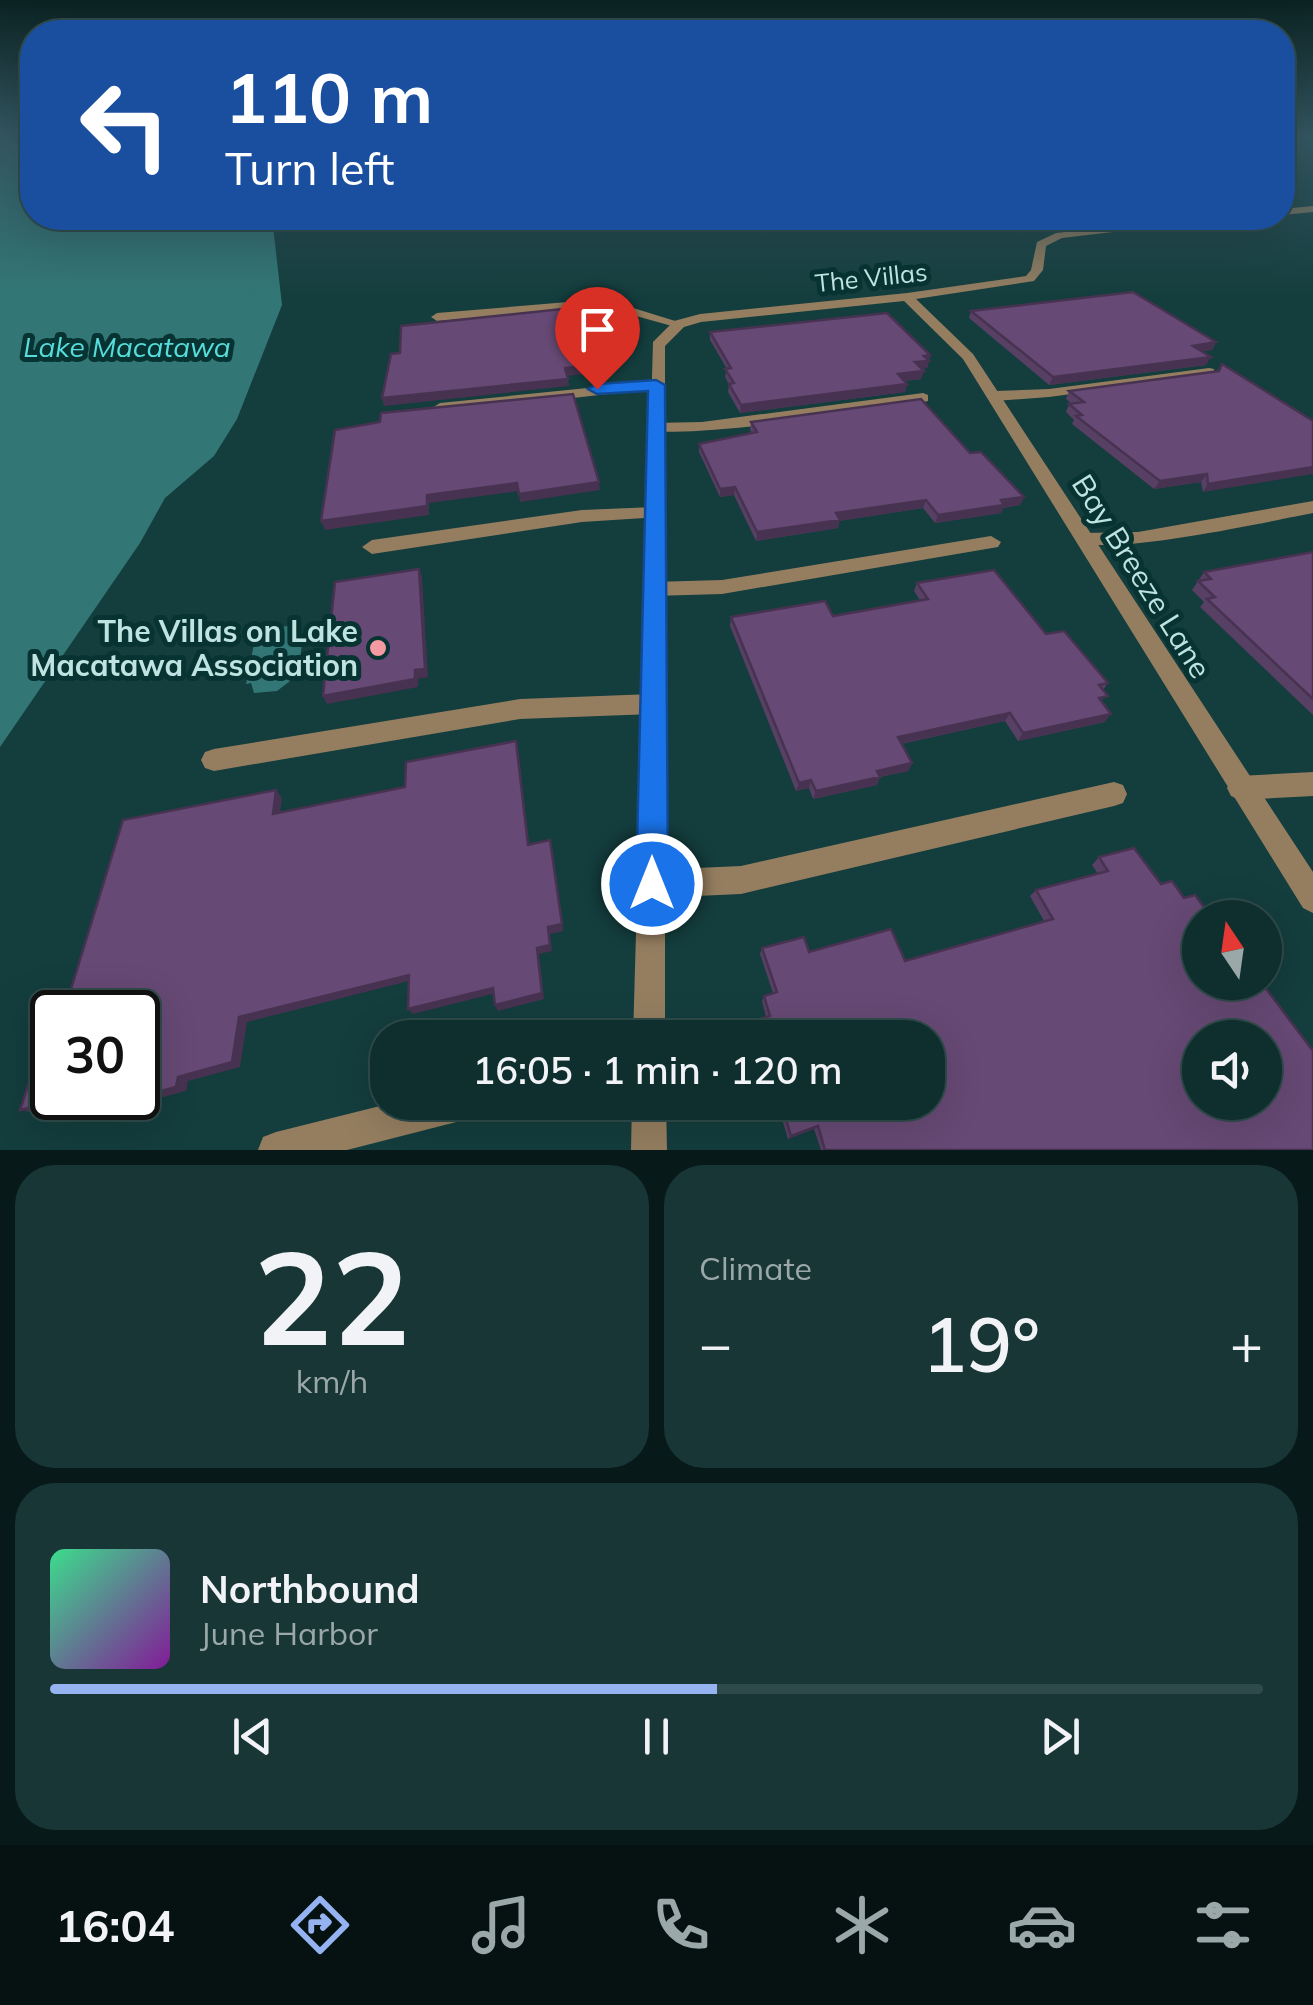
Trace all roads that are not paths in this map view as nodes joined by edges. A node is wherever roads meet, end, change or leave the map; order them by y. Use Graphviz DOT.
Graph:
graph roads {
  1 [pos="1088,230"];
  2 [pos="907,297"];
  3 [pos="437,317"];
  4 [pos="679,324"];
  5 [pos="1209,372"];
  6 [pos="656,385"];
  7 [pos="994,396"];
  8 [pos="923,398"];
  9 [pos="424,410"];
  10 [pos="654,428"];
  11 [pos="1313,508"];
  12 [pos="654,512"];
  13 [pos="1084,539"];
  14 [pos="991,542"];
  15 [pos="372,546"];
  16 [pos="653,589"];
  17 [pos="653,704"];
  18 [pos="214,760"];
  19 [pos="1313,784"];
  20 [pos="1240,788"];
  21 [pos="1114,794"];
  22 [pos="652,884"];
  23 [pos="1313,898"];
  24 [pos="649,1020"];
  25 [pos="396,1120"];
  26 [pos="649,1120"];
  27 [pos="276,1150"];
  28 [pos="649,1150"];
  1 -- 2 [label="street, The Villas"];
  2 -- 4 [label="street, The Villas"];
  2 -- 7 [label="street, Bay Breeze Lane"];
  3 -- 4 [label="street"];
  4 -- 6 [label="street"];
  5 -- 7 [label="street"];
  6 -- 9 [label="street"];
  6 -- 10 [label="street"];
  7 -- 13 [label="street, Bay Breeze Lane"];
  8 -- 10 [label="street"];
  10 -- 12 [label="street"];
  11 -- 13 [label="street"];
  12 -- 15 [label="street"];
  12 -- 16 [label="street"];
  13 -- 20 [label="street, Bay Breeze Lane"];
  14 -- 16 [label="street"];
  16 -- 17 [label="street"];
  17 -- 18 [label="street"];
  17 -- 22 [label="street"];
  19 -- 20 [label="street"];
  20 -- 23 [label="street, Bay Breeze Lane"];
  21 -- 22 [label="street"];
  22 -- 24 [label="street"];
  25 -- 27 [label="street"];
  26 -- 28 [label="street"];
}
